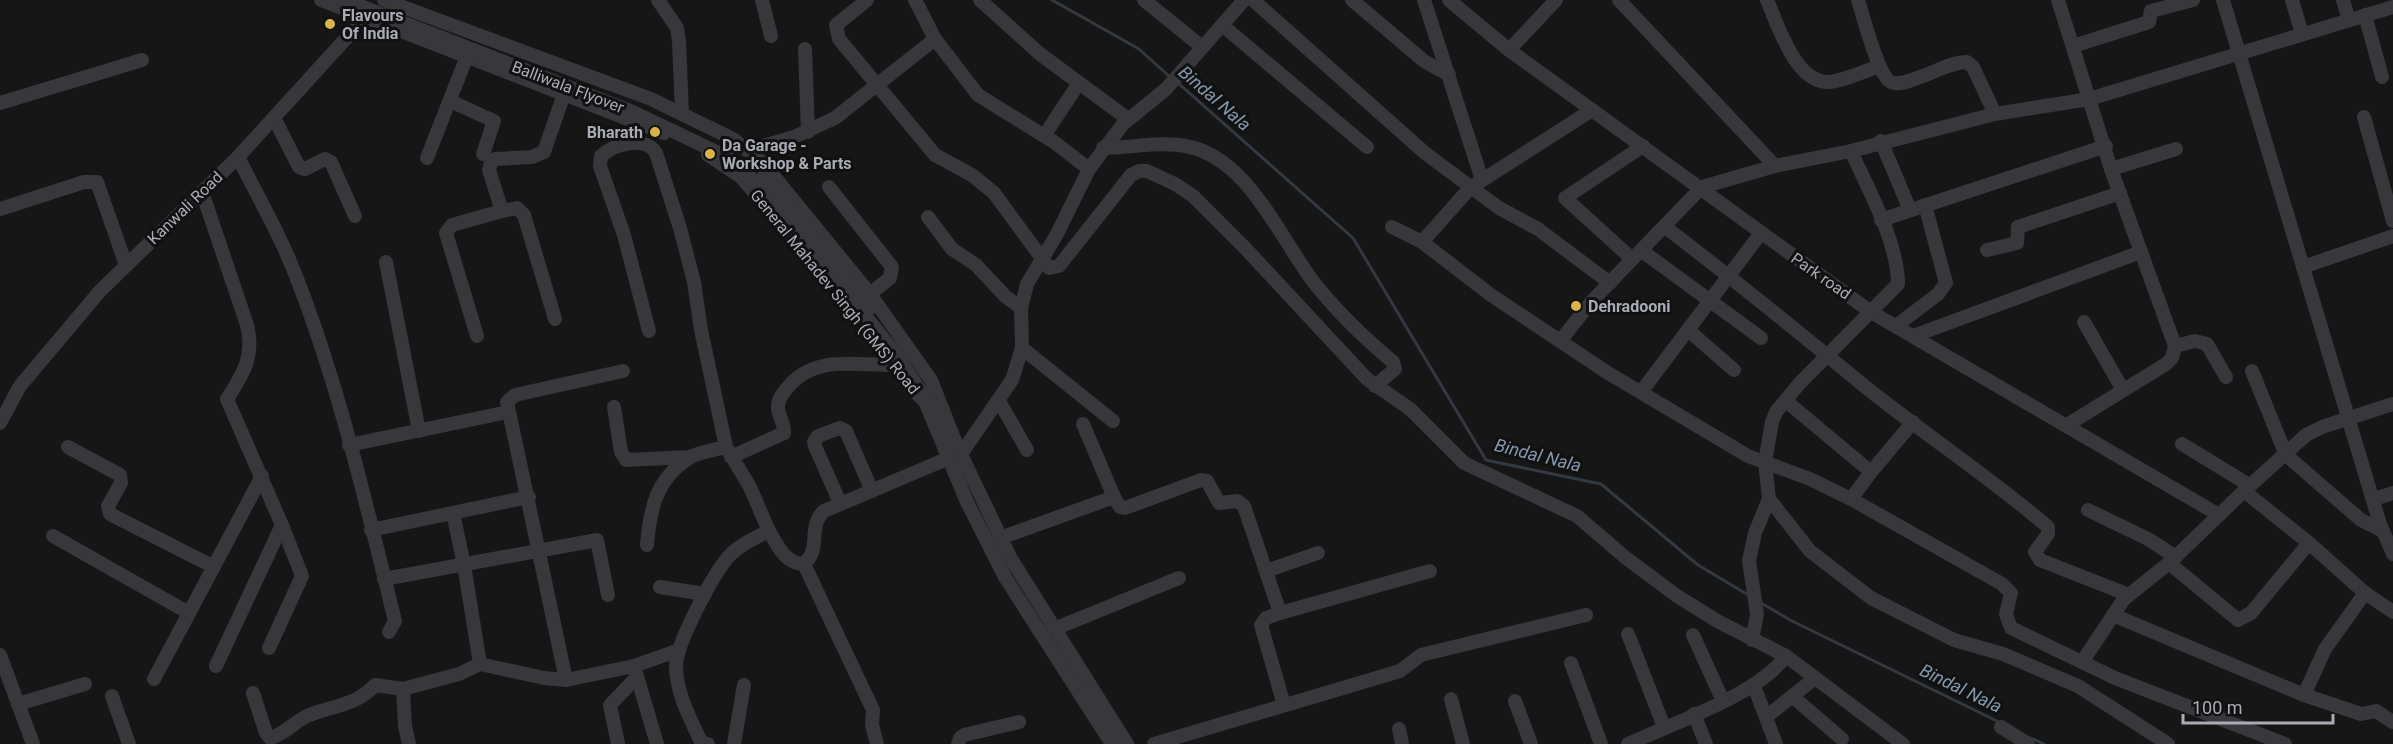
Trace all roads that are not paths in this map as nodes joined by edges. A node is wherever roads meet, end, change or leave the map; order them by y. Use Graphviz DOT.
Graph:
graph roads {
  1 [pos="321,0"];
  2 [pos="345,0"];
  3 [pos="361,0"];
  4 [pos="381,0"];
  5 [pos="660,0"];
  6 [pos="762,0"];
  7 [pos="867,0"];
  8 [pos="915,0"];
  9 [pos="980,0"];
  10 [pos="1144,0"];
  11 [pos="1244,0"];
  12 [pos="1253,0"];
  13 [pos="1352,0"];
  14 [pos="1424,0"];
  15 [pos="1449,0"];
  16 [pos="1556,0"];
  17 [pos="1619,0"];
  18 [pos="1767,0"];
  19 [pos="1858,0"];
  20 [pos="2058,0"];
  21 [pos="2193,0"];
  22 [pos="2223,0"];
  23 [pos="2292,0"];
  24 [pos="2343,0"];
  25 [pos="2393,7"];
  26 [pos="2365,15"];
  27 [pos="366,17"];
  28 [pos="2349,20"];
  29 [pos="1222,25"];
  30 [pos="473,34"];
  31 [pos="2302,34"];
  32 [pos="771,36"];
  33 [pos="934,39"];
  34 [pos="2073,46"];
  35 [pos="1202,47"];
  36 [pos="510,48"];
  37 [pos="805,49"];
  38 [pos="1509,50"];
  39 [pos="2237,54"];
  40 [pos="467,57"];
  41 [pos="142,60"];
  42 [pos="1880,66"];
  43 [pos="501,70"];
  44 [pos="1449,75"];
  45 [pos="2382,77"];
  46 [pos="1079,83"];
  47 [pos="878,85"];
  48 [pos="564,94"];
  49 [pos="2089,99"];
  50 [pos="450,101"];
  51 [pos="0,103"];
  52 [pos="1592,110"];
  53 [pos="682,113"];
  54 [pos="1995,114"];
  55 [pos="2364,117"];
  56 [pos="274,118"];
  57 [pos="1128,119"];
  58 [pos="808,132"];
  59 [pos="1044,136"];
  60 [pos="1881,141"];
  61 [pos="1643,146"];
  62 [pos="2106,146"];
  63 [pos="1367,147"];
  64 [pos="1103,148"];
  65 [pos="2176,149"];
  66 [pos="749,150"];
  67 [pos="1851,151"];
  68 [pos="483,154"];
  69 [pos="238,157"];
  70 [pos="427,158"];
  71 [pos="1775,166"];
  72 [pos="1089,169"];
  73 [pos="2111,169"];
  74 [pos="1476,184"];
  75 [pos="829,187"];
  76 [pos="1702,187"];
  77 [pos="202,192"];
  78 [pos="2120,193"];
  79 [pos="1925,205"];
  80 [pos="0,209"];
  81 [pos="1910,210"];
  82 [pos="502,211"];
  83 [pos="355,216"];
  84 [pos="928,217"];
  85 [pos="1881,220"];
  86 [pos="2393,221"];
  87 [pos="1392,227"];
  88 [pos="1665,227"];
  89 [pos="1761,233"];
  90 [pos="2393,236"];
  91 [pos="1422,242"];
  92 [pos="1987,250"];
  93 [pos="2140,252"];
  94 [pos="1637,255"];
  95 [pos="1042,260"];
  96 [pos="386,262"];
  97 [pos="126,265"];
  98 [pos="2304,267"];
  99 [pos="1729,276"];
  100 [pos="1610,283"];
  101 [pos="870,294"];
  102 [pos="1710,301"];
  103 [pos="1022,308"];
  104 [pos="1871,312"];
  105 [pos="555,319"];
  106 [pos="2084,322"];
  107 [pos="1896,326"];
  108 [pos="1688,330"];
  109 [pos="649,331"];
  110 [pos="477,336"];
  111 [pos="1913,336"];
  112 [pos="1761,338"];
  113 [pos="1560,341"];
  114 [pos="2175,346"];
  115 [pos="1022,348"];
  116 [pos="1829,355"];
  117 [pos="895,365"];
  118 [pos="1734,370"];
  119 [pos="623,371"];
  120 [pos="2252,371"];
  121 [pos="2226,377"];
  122 [pos="1375,386"];
  123 [pos="2123,390"];
  124 [pos="1641,392"];
  125 [pos="927,393"];
  126 [pos="1785,401"];
  127 [pos="999,402"];
  128 [pos="2393,404"];
  129 [pos="614,406"];
  130 [pos="508,412"];
  131 [pos="2350,417"];
  132 [pos="1113,421"];
  133 [pos="1913,422"];
  134 [pos="0,423"];
  135 [pos="1083,424"];
  136 [pos="2067,425"];
  137 [pos="419,431"];
  138 [pos="2182,444"];
  139 [pos="349,445"];
  140 [pos="68,447"];
  141 [pos="1027,450"];
  142 [pos="728,452"];
  143 [pos="955,456"];
  144 [pos="2286,456"];
  145 [pos="690,457"];
  146 [pos="1765,462"];
  147 [pos="1871,472"];
  148 [pos="262,476"];
  149 [pos="2246,488"];
  150 [pos="872,491"];
  151 [pos="2393,493"];
  152 [pos="529,497"];
  153 [pos="1114,497"];
  154 [pos="1769,499"];
  155 [pos="1851,499"];
  156 [pos="2374,499"];
  157 [pos="840,503"];
  158 [pos="2088,510"];
  159 [pos="453,513"];
  160 [pos="2219,515"];
  161 [pos="282,525"];
  162 [pos="2385,528"];
  163 [pos="371,530"];
  164 [pos="769,531"];
  165 [pos="53,536"];
  166 [pos="1000,538"];
  167 [pos="2309,543"];
  168 [pos="647,545"];
  169 [pos="540,552"];
  170 [pos="1318,553"];
  171 [pos="2393,554"];
  172 [pos="2173,560"];
  173 [pos="804,564"];
  174 [pos="464,565"];
  175 [pos="214,567"];
  176 [pos="1266,571"];
  177 [pos="1430,571"];
  178 [pos="1179,578"];
  179 [pos="384,579"];
  180 [pos="660,586"];
  181 [pos="2365,593"];
  182 [pos="608,594"];
  183 [pos="705,594"];
  184 [pos="2129,595"];
  185 [pos="2393,612"];
  186 [pos="189,613"];
  187 [pos="1280,613"];
  188 [pos="1586,615"];
  189 [pos="2113,615"];
  190 [pos="1054,629"];
  191 [pos="389,632"];
  192 [pos="1628,634"];
  193 [pos="1693,635"];
  194 [pos="1752,640"];
  195 [pos="269,648"];
  196 [pos="679,650"];
  197 [pos="0,655"];
  198 [pos="1786,656"];
  199 [pos="2082,662"];
  200 [pos="1571,663"];
  201 [pos="480,664"];
  202 [pos="216,666"];
  203 [pos="635,671"];
  204 [pos="1815,678"];
  205 [pos="154,679"];
  206 [pos="566,680"];
  207 [pos="85,684"];
  208 [pos="744,685"];
  209 [pos="1754,686"];
  210 [pos="403,689"];
  211 [pos="253,693"];
  212 [pos="2304,695"];
  213 [pos="112,696"];
  214 [pos="1792,696"];
  215 [pos="1451,699"];
  216 [pos="1515,701"];
  217 [pos="1722,701"];
  218 [pos="18,704"];
  219 [pos="1284,705"];
  220 [pos="1694,714"];
  221 [pos="1766,717"];
  222 [pos="1019,722"];
  223 [pos="2393,722"];
  224 [pos="1664,727"];
  225 [pos="2001,727"];
  226 [pos="1399,729"];
  227 [pos="1842,739"];
  228 [pos="33,744"];
  229 [pos="129,744"];
  230 [pos="409,744"];
  231 [pos="618,744"];
  232 [pos="657,744"];
  233 [pos="702,744"];
  234 [pos="708,744"];
  235 [pos="734,744"];
  236 [pos="878,744"];
  237 [pos="958,744"];
  238 [pos="1112,744"];
  239 [pos="1127,744"];
  240 [pos="1154,744"];
  241 [pos="1402,744"];
  242 [pos="1464,744"];
  243 [pos="1532,744"];
  244 [pos="1601,744"];
  245 [pos="1628,744"];
  246 [pos="1706,744"];
  247 [pos="1776,744"];
  248 [pos="1903,744"];
  249 [pos="2028,744"];
  250 [pos="2169,744"];
  251 [pos="2286,744"];
  1 -- 27 [label="street, General Mahadev Singh (GMS) Road"];
  2 -- 125 [label="street, Balliwala Flyover, bridge"];
  3 -- 125 [label="street, Balliwala Flyover, bridge"];
  4 -- 27 [label="street, Kanwali Road"];
  4 -- 30 [label="street, General Mahadev Singh (GMS) Road"];
  5 -- 53 [label="street"];
  6 -- 32 [label="street"];
  7 -- 47 [label="street"];
  8 -- 33 [label="street"];
  9 -- 46 [label="street"];
  10 -- 35 [label="street"];
  11 -- 29 [label="street"];
  12 -- 74 [label="street"];
  13 -- 44 [label="street"];
  14 -- 44 [label="street"];
  15 -- 38 [label="street, Park road"];
  16 -- 38 [label="street"];
  17 -- 71 [label="street"];
  18 -- 42 [label="street"];
  19 -- 42 [label="street"];
  20 -- 34 [label="street"];
  21 -- 34 [label="street"];
  22 -- 39 [label="street"];
  23 -- 31 [label="street"];
  24 -- 28 [label="street"];
  25 -- 26 [label="street"];
  26 -- 28 [label="street"];
  26 -- 45 [label="street"];
  27 -- 40 [label="street, General Mahadev Singh (GMS) Road"];
  27 -- 56 [label="street, Kanwali Road"];
  28 -- 31 [label="street"];
  29 -- 35 [label="street"];
  29 -- 63 [label="street"];
  30 -- 36 [label="street, General Mahadev Singh (GMS) Road"];
  30 -- 40 [label="street"];
  31 -- 39 [label="street"];
  33 -- 47 [label="street"];
  33 -- 59 [label="street"];
  34 -- 49 [label="street"];
  35 -- 57 [label="street"];
  36 -- 43 [label="street"];
  36 -- 53 [label="street, General Mahadev Singh (GMS) Road"];
  37 -- 58 [label="street"];
  38 -- 52 [label="street, Park road"];
  39 -- 49 [label="street"];
  39 -- 98 [label="street"];
  40 -- 43 [label="street, General Mahadev Singh (GMS) Road"];
  40 -- 50 [label="street"];
  41 -- 51 [label="street"];
  42 -- 54 [label="street"];
  43 -- 48 [label="street, General Mahadev Singh (GMS) Road"];
  44 -- 74 [label="street"];
  46 -- 57 [label="street"];
  46 -- 59 [label="street"];
  47 -- 58 [label="street"];
  47 -- 95 [label="street"];
  48 -- 82 [label="street"];
  48 -- 117 [label="street, General Mahadev Singh (GMS) Road"];
  49 -- 54 [label="street"];
  49 -- 62 [label="street"];
  50 -- 68 [label="street"];
  50 -- 70 [label="street"];
  52 -- 61 [label="street, Park road"];
  52 -- 74 [label="street"];
  53 -- 66 [label="street, General Mahadev Singh (GMS) Road"];
  54 -- 60 [label="street"];
  55 -- 86 [label="street"];
  56 -- 69 [label="street, Kanwali Road"];
  56 -- 83 [label="street"];
  57 -- 64 [label="street"];
  58 -- 66 [label="street"];
  59 -- 72 [label="street"];
  60 -- 67 [label="street"];
  60 -- 81 [label="street"];
  61 -- 76 [label="street, Park road"];
  61 -- 94 [label="street"];
  62 -- 73 [label="street"];
  62 -- 79 [label="street"];
  64 -- 72 [label="street"];
  64 -- 122 [label="street"];
  65 -- 73 [label="street"];
  66 -- 101 [label="street, General Mahadev Singh (GMS) Road"];
  67 -- 71 [label="street"];
  67 -- 85 [label="street"];
  69 -- 77 [label="street, Kanwali Road"];
  69 -- 139 [label="street"];
  71 -- 76 [label="street"];
  72 -- 95 [label="street"];
  73 -- 78 [label="street"];
  74 -- 91 [label="street"];
  74 -- 100 [label="street"];
  75 -- 101 [label="street"];
  76 -- 88 [label="street"];
  76 -- 89 [label="street, Park road"];
  77 -- 97 [label="street, Kanwali Road"];
  77 -- 148 [label="street"];
  78 -- 92 [label="street"];
  78 -- 93 [label="street"];
  79 -- 81 [label="street"];
  79 -- 107 [label="street"];
  80 -- 97 [label="street"];
  81 -- 85 [label="street"];
  82 -- 105 [label="street"];
  82 -- 110 [label="street"];
  84 -- 103 [label="street"];
  85 -- 104 [label="street"];
  87 -- 91 [label="street"];
  88 -- 94 [label="street"];
  88 -- 99 [label="street"];
  89 -- 99 [label="street"];
  89 -- 104 [label="street, Park road"];
  90 -- 98 [label="street"];
  91 -- 113 [label="street"];
  93 -- 111 [label="street"];
  93 -- 114 [label="street"];
  94 -- 100 [label="street"];
  94 -- 102 [label="street"];
  95 -- 103 [label="street"];
  95 -- 122 [label="street"];
  96 -- 137 [label="street"];
  97 -- 134 [label="street, Kanwali Road"];
  98 -- 131 [label="street"];
  99 -- 102 [label="street"];
  99 -- 116 [label="street"];
  100 -- 113 [label="street"];
  101 -- 125 [label="street, General Mahadev Singh (GMS) Road"];
  102 -- 108 [label="street"];
  102 -- 112 [label="street"];
  103 -- 115 [label="street"];
  104 -- 107 [label="street, Park road"];
  104 -- 116 [label="street"];
  106 -- 123 [label="street"];
  107 -- 111 [label="street, Park road"];
  108 -- 118 [label="street"];
  108 -- 124 [label="street"];
  109 -- 142 [label="street"];
  111 -- 136 [label="street, Park road"];
  113 -- 124 [label="street"];
  114 -- 121 [label="street"];
  114 -- 123 [label="street"];
  115 -- 127 [label="street"];
  115 -- 132 [label="street"];
  116 -- 126 [label="street"];
  116 -- 133 [label="street"];
  117 -- 125 [label="street, General Mahadev Singh (GMS) Road"];
  117 -- 142 [label="street"];
  119 -- 130 [label="street"];
  120 -- 144 [label="street"];
  122 -- 194 [label="street"];
  123 -- 136 [label="street"];
  124 -- 146 [label="street"];
  125 -- 143 [label="street, General Mahadev Singh (GMS) Road"];
  126 -- 146 [label="street"];
  126 -- 147 [label="street"];
  127 -- 141 [label="street"];
  127 -- 143 [label="street"];
  128 -- 131 [label="street"];
  129 -- 145 [label="street"];
  130 -- 137 [label="street"];
  130 -- 152 [label="street"];
  131 -- 144 [label="street"];
  131 -- 156 [label="street"];
  133 -- 147 [label="street"];
  133 -- 184 [label="street"];
  135 -- 153 [label="street"];
  136 -- 160 [label="street, Park road"];
  137 -- 139 [label="street"];
  138 -- 149 [label="street"];
  139 -- 163 [label="street"];
  140 -- 175 [label="street"];
  142 -- 145 [label="street"];
  142 -- 164 [label="street"];
  143 -- 150 [label="street"];
  143 -- 166 [label="street"];
  143 -- 238 [label="street, General Mahadev Singh (GMS) Road"];
  144 -- 149 [label="street"];
  144 -- 162 [label="street"];
  145 -- 168 [label="street"];
  146 -- 154 [label="street"];
  146 -- 155 [label="street"];
  147 -- 155 [label="street"];
  148 -- 161 [label="street"];
  148 -- 175 [label="street"];
  149 -- 160 [label="street"];
  149 -- 167 [label="street"];
  150 -- 157 [label="street"];
  150 -- 157 [label="street"];
  151 -- 156 [label="street"];
  152 -- 159 [label="street"];
  152 -- 169 [label="street"];
  153 -- 166 [label="street"];
  153 -- 176 [label="street"];
  154 -- 194 [label="street"];
  154 -- 250 [label="street"];
  155 -- 199 [label="street"];
  156 -- 162 [label="street"];
  157 -- 173 [label="street"];
  158 -- 172 [label="street"];
  159 -- 163 [label="street"];
  159 -- 174 [label="street"];
  160 -- 172 [label="street"];
  161 -- 195 [label="street"];
  161 -- 202 [label="street"];
  162 -- 171 [label="street"];
  163 -- 179 [label="street"];
  164 -- 173 [label="street"];
  164 -- 183 [label="street"];
  165 -- 186 [label="street"];
  166 -- 190 [label="street"];
  167 -- 172 [label="street"];
  167 -- 181 [label="street"];
  169 -- 174 [label="street"];
  169 -- 182 [label="street"];
  169 -- 206 [label="street"];
  170 -- 176 [label="street"];
  172 -- 184 [label="street"];
  173 -- 236 [label="street"];
  174 -- 179 [label="street"];
  174 -- 201 [label="street"];
  175 -- 186 [label="street"];
  176 -- 187 [label="street"];
  177 -- 187 [label="street"];
  178 -- 190 [label="street"];
  179 -- 191 [label="street"];
  180 -- 183 [label="street"];
  181 -- 185 [label="street"];
  181 -- 212 [label="street"];
  183 -- 196 [label="street"];
  184 -- 189 [label="street"];
  186 -- 205 [label="street"];
  187 -- 219 [label="street"];
  188 -- 219 [label="street"];
  189 -- 199 [label="street"];
  189 -- 212 [label="street"];
  190 -- 239 [label="street"];
  192 -- 224 [label="street"];
  193 -- 217 [label="street"];
  194 -- 198 [label="street"];
  196 -- 203 [label="street"];
  196 -- 233 [label="street"];
  197 -- 218 [label="street"];
  198 -- 204 [label="street"];
  198 -- 209 [label="street"];
  199 -- 251 [label="street"];
  200 -- 244 [label="street"];
  201 -- 206 [label="street"];
  201 -- 210 [label="street"];
  203 -- 206 [label="street"];
  203 -- 231 [label="street"];
  203 -- 232 [label="street"];
  204 -- 214 [label="street"];
  204 -- 248 [label="street"];
  207 -- 218 [label="street"];
  208 -- 235 [label="street"];
  209 -- 217 [label="street"];
  209 -- 221 [label="street"];
  210 -- 211 [label="street"];
  210 -- 230 [label="street"];
  212 -- 223 [label="street"];
  213 -- 229 [label="street"];
  214 -- 221 [label="street"];
  214 -- 227 [label="street"];
  215 -- 242 [label="street"];
  216 -- 243 [label="street"];
  217 -- 220 [label="street"];
  218 -- 228 [label="street"];
  219 -- 240 [label="street"];
  220 -- 224 [label="street"];
  220 -- 246 [label="street"];
  221 -- 247 [label="street"];
  222 -- 237 [label="street"];
  224 -- 245 [label="street"];
  225 -- 249 [label="street"];
  226 -- 241 [label="street"];
  233 -- 234 [label="street"];
}
